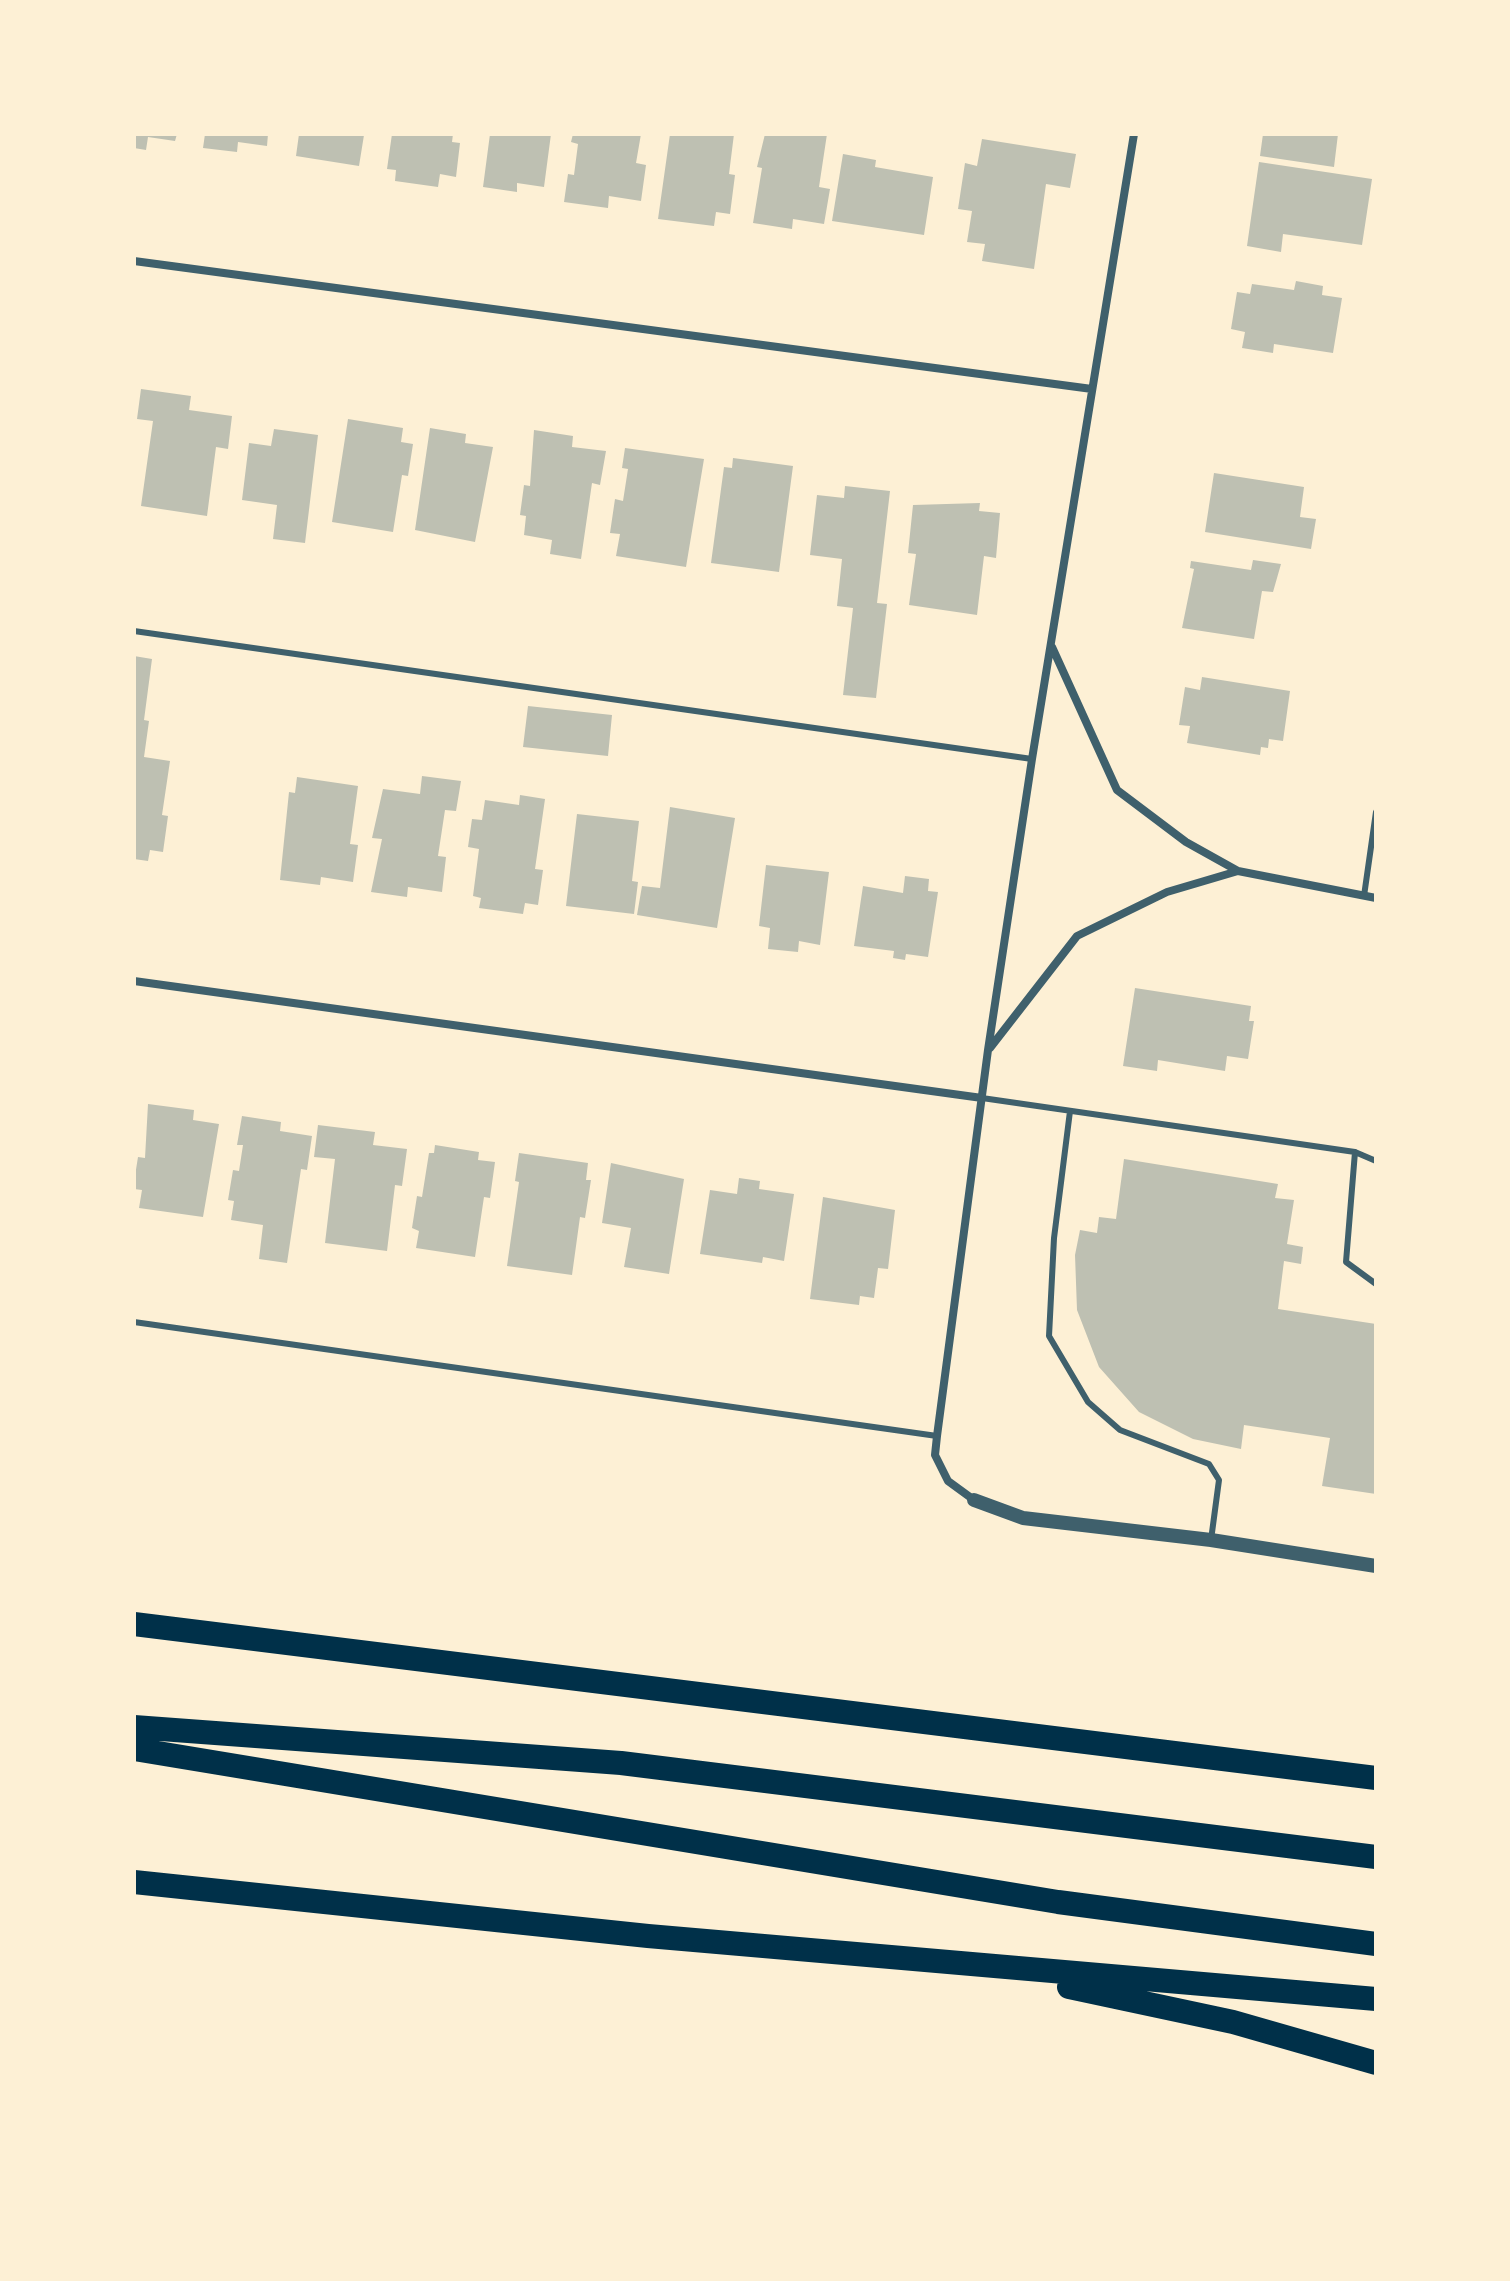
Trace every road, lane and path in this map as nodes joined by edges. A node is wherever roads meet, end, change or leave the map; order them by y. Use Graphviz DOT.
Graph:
graph roads {
  1 [pos="1134,134"];
  2 [pos="134,261"];
  3 [pos="1092,389"];
  4 [pos="134,631"];
  5 [pos="1051,647"];
  6 [pos="1032,759"];
  7 [pos="1376,812"];
  8 [pos="1238,871"];
  9 [pos="1364,896"];
  10 [pos="1376,898"];
  11 [pos="134,981"];
  12 [pos="988,1050"];
  13 [pos="982,1098"];
  14 [pos="1070,1111"];
  15 [pos="1355,1152"];
  16 [pos="1376,1161"];
  17 [pos="1376,1284"];
  18 [pos="134,1322"];
  19 [pos="937,1436"];
  20 [pos="974,1500"];
  21 [pos="1211,1540"];
  22 [pos="1376,1566"];
  23 [pos="134,1624"];
  24 [pos="134,1727"];
  25 [pos="134,1749"];
  26 [pos="1369,1775"];
  27 [pos="1376,1857"];
  28 [pos="134,1882"];
  29 [pos="1376,1944"];
  30 [pos="933,1962"];
  31 [pos="1376,1999"];
  32 [pos="1376,2063"];
  1 -- 3 [label="street"];
  2 -- 3 [label="street"];
  3 -- 5 [label="street"];
  4 -- 6 [label="lane"];
  5 -- 6 [label="street"];
  5 -- 8 [label="street"];
  6 -- 12 [label="street"];
  7 -- 9 [label="lane"];
  8 -- 9 [label="street"];
  8 -- 12 [label="street"];
  9 -- 10 [label="street"];
  11 -- 13 [label="street"];
  12 -- 13 [label="street"];
  13 -- 14 [label="lane"];
  13 -- 19 [label="street"];
  14 -- 15 [label="lane"];
  14 -- 21 [label="lane"];
  15 -- 16 [label="lane"];
  15 -- 17 [label="lane"];
  18 -- 19 [label="lane"];
  19 -- 20 [label="street"];
  20 -- 21 [label="street"];
  21 -- 22 [label="street"];
  23 -- 26 [label="highway"];
  24 -- 27 [label="highway"];
  25 -- 29 [label="highway"];
  28 -- 30 [label="highway"];
  30 -- 31 [label="highway"];
  30 -- 32 [label="highway"];
}
